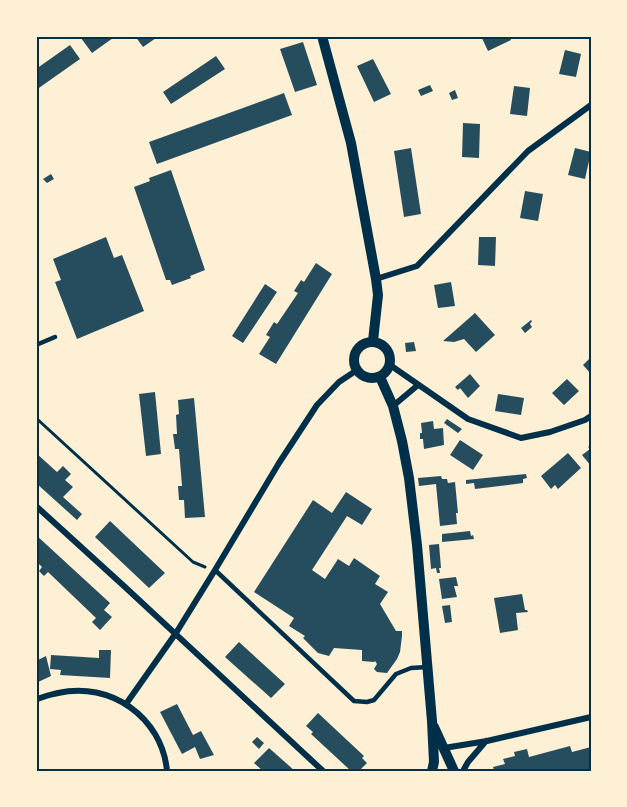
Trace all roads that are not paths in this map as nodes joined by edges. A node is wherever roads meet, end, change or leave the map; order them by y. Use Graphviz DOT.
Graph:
graph roads {
  1 [pos="322,36"];
  2 [pos="591,105"];
  3 [pos="376,279"];
  4 [pos="55,337"];
  5 [pos="373,341"];
  6 [pos="36,345"];
  7 [pos="390,365"];
  8 [pos="357,370"];
  9 [pos="380,376"];
  10 [pos="418,385"];
  11 [pos="393,406"];
  12 [pos="591,416"];
  13 [pos="36,506"];
  14 [pos="215,570"];
  15 [pos="176,633"];
  16 [pos="427,667"];
  17 [pos="36,700"];
  18 [pos="126,704"];
  19 [pos="591,717"];
  20 [pos="432,721"];
  21 [pos="486,741"];
  22 [pos="444,748"];
  23 [pos="167,771"];
  24 [pos="323,771"];
  25 [pos="432,771"];
  26 [pos="453,771"];
  27 [pos="463,771"];
  1 -- 3 [label="street"];
  2 -- 3 [label="street"];
  3 -- 5 [label="street"];
  4 -- 6 [label="lane"];
  5 -- 7 [label="street"];
  5 -- 8 [label="street"];
  7 -- 9 [label="street"];
  7 -- 10 [label="street"];
  8 -- 9 [label="street"];
  8 -- 14 [label="street"];
  9 -- 11 [label="street"];
  10 -- 11 [label="street"];
  10 -- 12 [label="street"];
  11 -- 16 [label="street"];
  13 -- 15 [label="street"];
  14 -- 15 [label="street"];
  14 -- 16 [label="lane"];
  15 -- 18 [label="street"];
  15 -- 24 [label="street"];
  16 -- 20 [label="street"];
  17 -- 18 [label="street"];
  18 -- 23 [label="street"];
  19 -- 21 [label="street"];
  20 -- 22 [label="street"];
  20 -- 25 [label="street"];
  21 -- 22 [label="street"];
  21 -- 27 [label="street"];
  22 -- 26 [label="street"];
}
